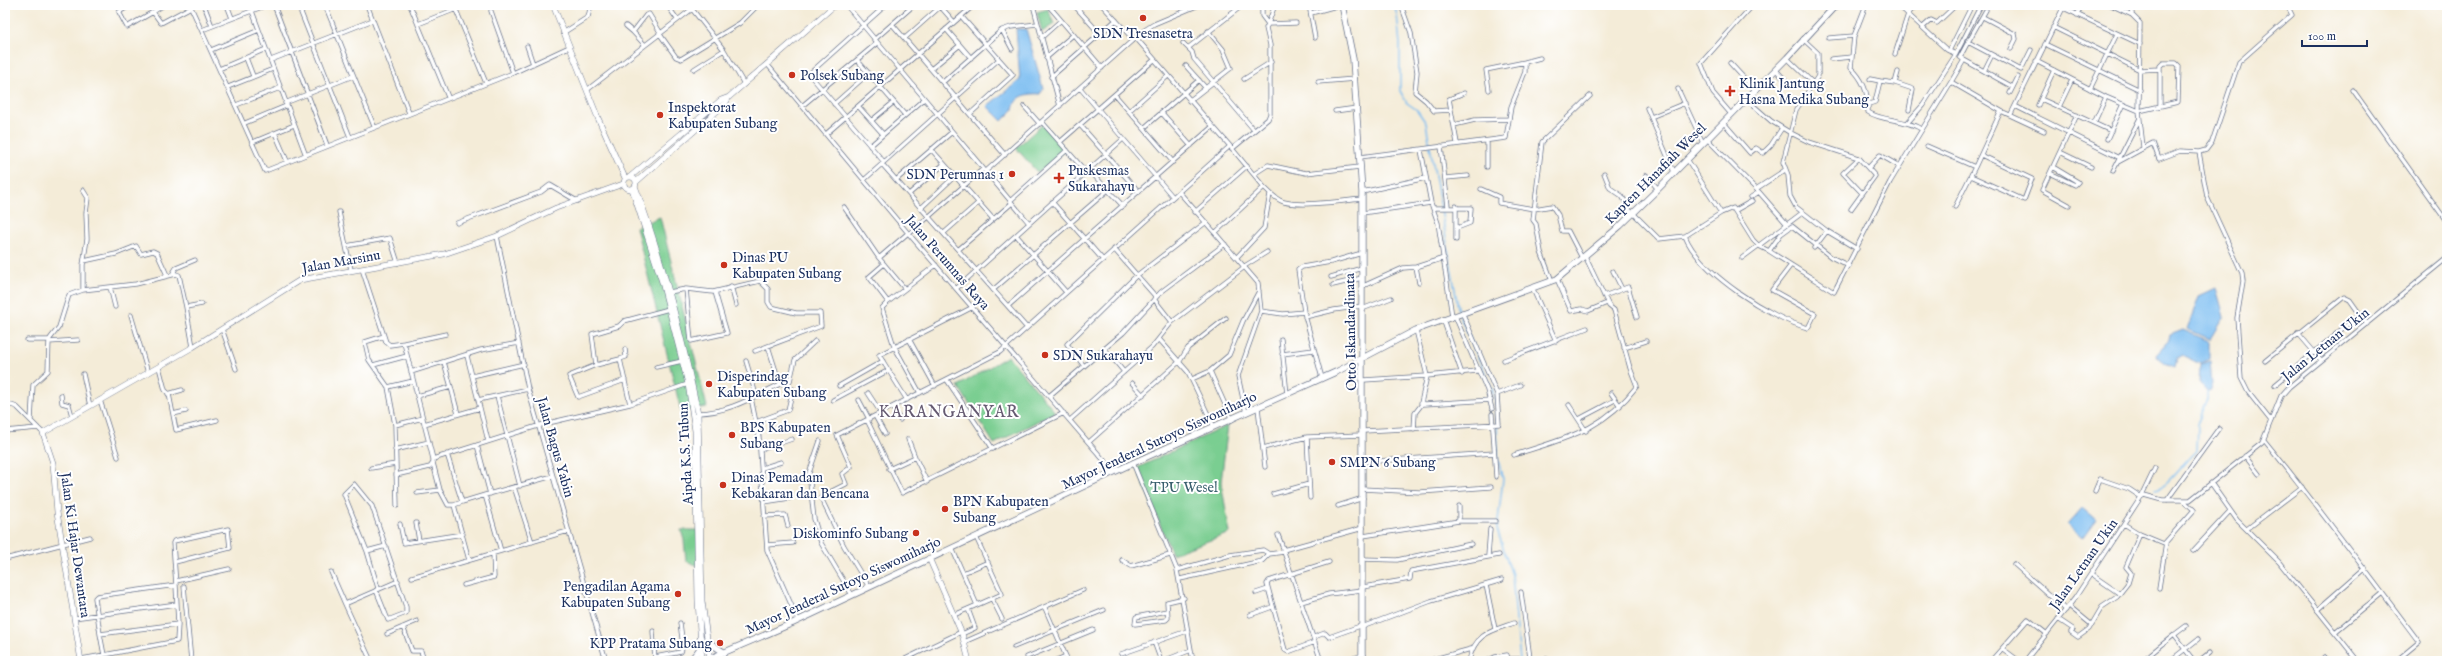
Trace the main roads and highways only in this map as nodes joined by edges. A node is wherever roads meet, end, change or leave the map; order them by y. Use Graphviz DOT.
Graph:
graph roads {
  1 [pos="1341,5"];
  2 [pos="1836,5"];
  3 [pos="1362,357"];
  4 [pos="701,638"];
  5 [pos="707,641"];
  6 [pos="725,653"];
  7 [pos="1363,658"];
  8 [pos="706,659"];
  9 [pos="690,661"];
  10 [pos="718,661"];
  1 -- 3 [label="main road, Otto Iskandardinata"];
  2 -- 3 [label="main road, Kapten Hanafiah Wesel"];
  3 -- 6 [label="main road, Mayor Jenderal Sutoyo Siswomiharjo"];
  3 -- 7 [label="main road, Otto Iskandardinata"];
  4 -- 9 [label="main road"];
  5 -- 6 [label="main road"];
  6 -- 8 [label="main road, Mayor Jenderal Sutoyo Siswomiharjo"];
  6 -- 10 [label="main road"];
}
